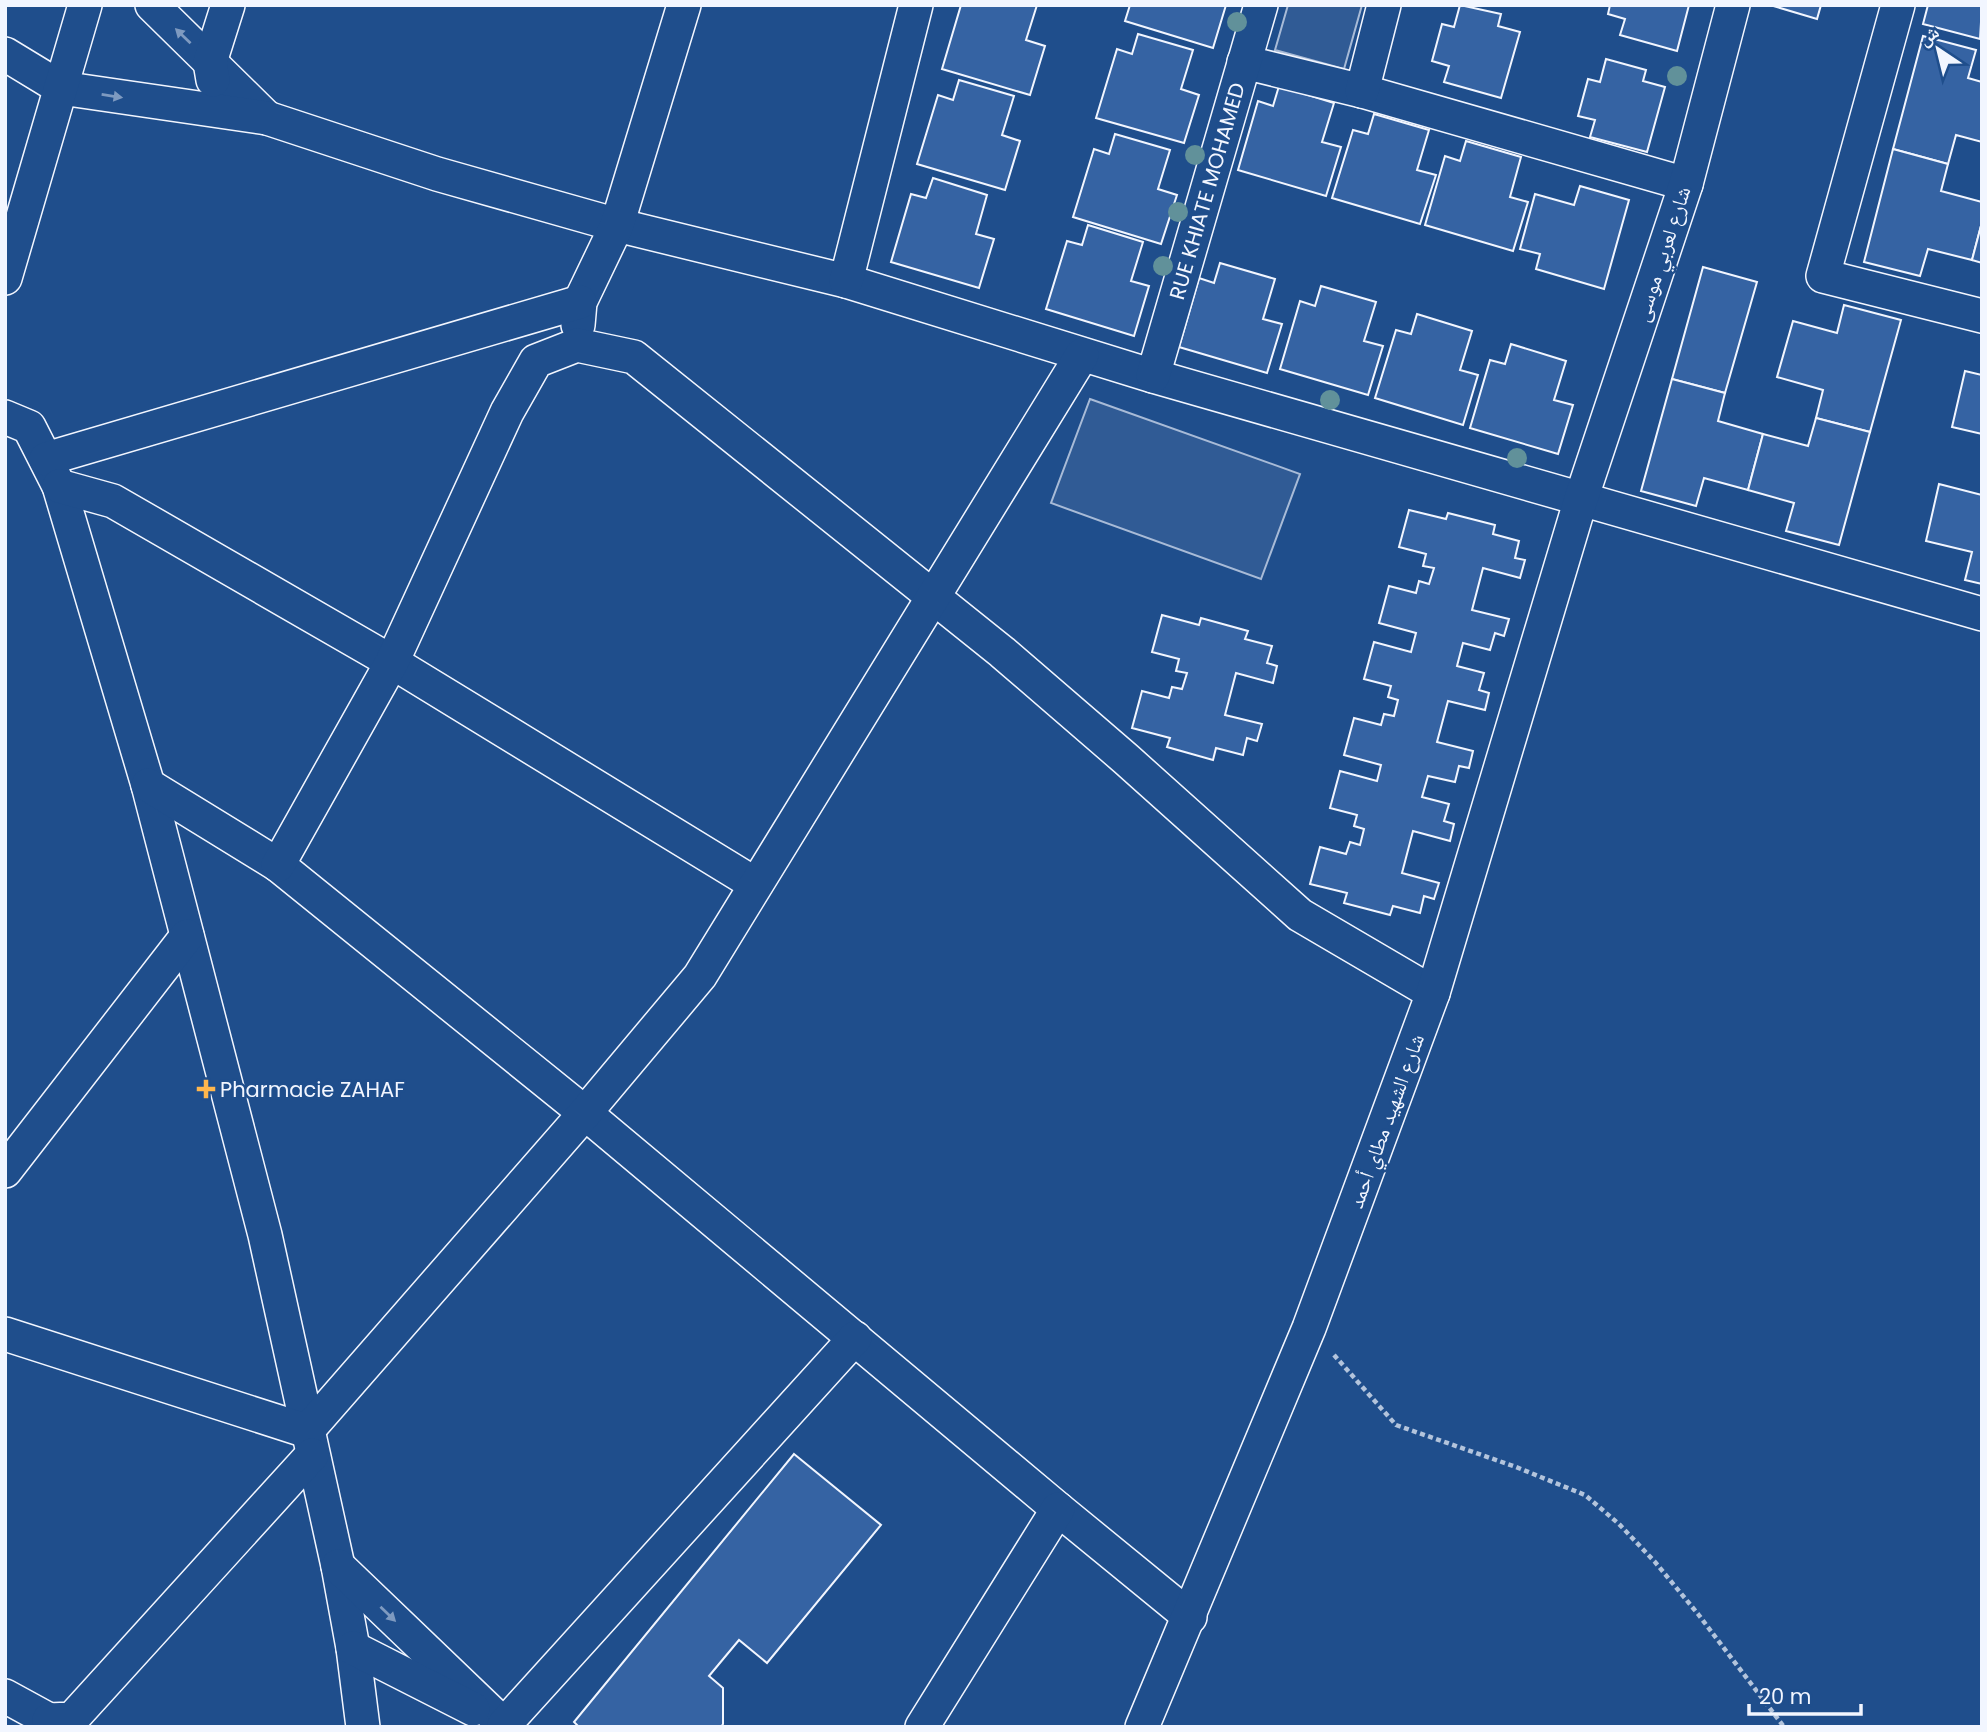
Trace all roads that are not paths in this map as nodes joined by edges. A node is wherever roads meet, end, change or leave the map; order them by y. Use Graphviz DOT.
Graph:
graph roads {
  1 [pos="85,5"];
  2 [pos="152,5"];
  3 [pos="228,5"];
  4 [pos="684,5"];
  5 [pos="916,5"];
  6 [pos="1261,5"];
  7 [pos="1384,5"];
  8 [pos="1733,5"];
  9 [pos="1898,5"];
  10 [pos="5,54"];
  11 [pos="210,62"];
  12 [pos="1244,62"];
  13 [pos="61,88"];
  14 [pos="1362,91"];
  15 [pos="220,112"];
  16 [pos="267,118"];
  17 [pos="1686,184"];
  18 [pos="617,225"];
  19 [pos="5,278"];
  20 [pos="846,281"];
  21 [pos="580,302"];
  22 [pos="1982,316"];
  23 [pos="577,345"];
  24 [pos="1082,355"];
  25 [pos="1153,376"];
  26 [pos="5,417"];
  27 [pos="53,473"];
  28 [pos="1581,499"];
  29 [pos="935,598"];
  30 [pos="1982,614"];
  31 [pos="391,662"];
  32 [pos="148,785"];
  33 [pos="278,865"];
  34 [pos="755,884"];
  35 [pos="187,936"];
  36 [pos="1433,993"];
  37 [pos="585,1113"];
  38 [pos="5,1171"];
  39 [pos="5,1334"];
  40 [pos="855,1338"];
  41 [pos="310,1443"];
  42 [pos="1058,1509"];
  43 [pos="338,1566"];
  44 [pos="1190,1617"];
  45 [pos="353,1648"];
  46 [pos="5,1696"];
  47 [pos="46,1723"];
  48 [pos="505,1726"];
  49 [pos="363,1727"];
  50 [pos="922,1727"];
  51 [pos="1142,1727"];
  1 -- 13 [label="street"];
  11 -- 2 [label="street, one-way"];
  3 -- 11 [label="street"];
  4 -- 18 [label="street"];
  5 -- 20 [label="street"];
  6 -- 12 [label="street, RUE KHIATE MOHAMED"];
  7 -- 14 [label="street"];
  8 -- 17 [label="street, شارع لعربي موسى"];
  9 -- 22 [label="street"];
  10 -- 13 [label="street"];
  11 -- 15 [label="street"];
  11 -- 16 [label="street"];
  12 -- 14 [label="street"];
  12 -- 25 [label="street, RUE KHIATE MOHAMED"];
  13 -- 15 [label="street, one-way"];
  13 -- 19 [label="street"];
  14 -- 17 [label="street"];
  15 -- 16 [label="street"];
  16 -- 18 [label="street"];
  17 -- 28 [label="street, شارع لعربي موسى"];
  18 -- 20 [label="street"];
  18 -- 21 [label="street"];
  20 -- 24 [label="street"];
  21 -- 23 [label="street"];
  21 -- 27 [label="street"];
  23 -- 29 [label="street"];
  23 -- 31 [label="street"];
  24 -- 25 [label="street"];
  24 -- 29 [label="street"];
  25 -- 28 [label="street"];
  26 -- 27 [label="street"];
  27 -- 31 [label="street"];
  27 -- 32 [label="street"];
  28 -- 30 [label="street"];
  28 -- 36 [label="street, شارع الشهيد مطاي أحمد"];
  29 -- 34 [label="street"];
  29 -- 36 [label="street"];
  31 -- 33 [label="street"];
  31 -- 34 [label="street"];
  32 -- 33 [label="street"];
  32 -- 35 [label="street"];
  33 -- 37 [label="street"];
  34 -- 37 [label="street"];
  35 -- 38 [label="street"];
  35 -- 41 [label="street"];
  36 -- 44 [label="street, شارع الشهيد مطاي أحمد"];
  37 -- 40 [label="street"];
  37 -- 41 [label="street"];
  39 -- 41 [label="street"];
  40 -- 42 [label="street"];
  40 -- 48 [label="street"];
  41 -- 43 [label="street"];
  41 -- 47 [label="street"];
  42 -- 44 [label="street"];
  42 -- 50 [label="street"];
  43 -- 45 [label="street"];
  43 -- 48 [label="street, one-way"];
  44 -- 51 [label="street, شارع الشهيد مطاي أحمد"];
  45 -- 48 [label="street"];
  45 -- 49 [label="street"];
  46 -- 47 [label="street"];
}
